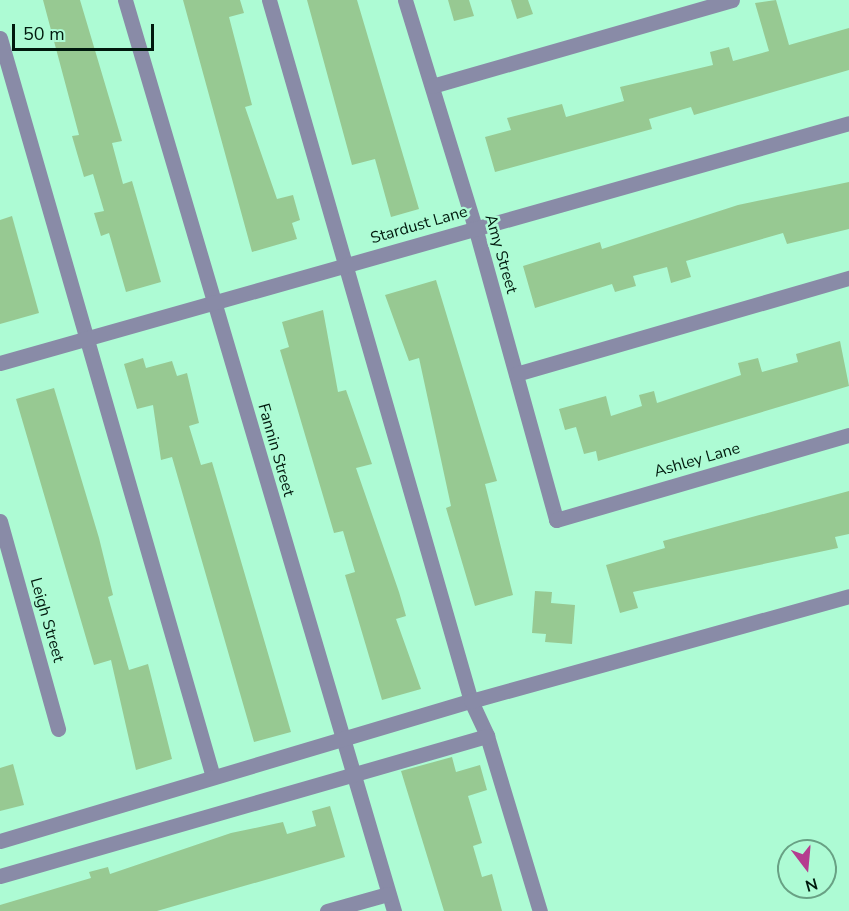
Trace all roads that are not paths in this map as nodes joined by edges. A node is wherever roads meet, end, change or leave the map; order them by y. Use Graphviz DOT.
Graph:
graph roads {
  1 [pos="125,0"];
  2 [pos="269,0"];
  3 [pos="405,0"];
  4 [pos="732,0"];
  5 [pos="0,38"];
  6 [pos="432,86"];
  7 [pos="849,123"];
  8 [pos="475,227"];
  9 [pos="344,264"];
  10 [pos="849,279"];
  11 [pos="213,301"];
  12 [pos="85,338"];
  13 [pos="0,363"];
  14 [pos="516,374"];
  15 [pos="849,435"];
  16 [pos="556,520"];
  17 [pos="0,521"];
  18 [pos="849,596"];
  19 [pos="471,701"];
  20 [pos="58,729"];
  21 [pos="487,736"];
  22 [pos="343,741"];
  23 [pos="353,775"];
  24 [pos="213,777"];
  25 [pos="0,841"];
  26 [pos="0,876"];
  27 [pos="388,894"];
  28 [pos="327,911"];
  29 [pos="394,911"];
  30 [pos="540,911"];
  1 -- 11 [label="street, Fannin Street"];
  2 -- 9 [label="street"];
  3 -- 6 [label="street, Amy Street"];
  4 -- 6 [label="street"];
  5 -- 12 [label="street"];
  6 -- 8 [label="street, Amy Street"];
  7 -- 8 [label="street, Stardust Lane"];
  8 -- 9 [label="street, Stardust Lane"];
  8 -- 14 [label="street, Amy Street"];
  9 -- 11 [label="street, Stardust Lane"];
  9 -- 19 [label="street"];
  10 -- 14 [label="street"];
  11 -- 12 [label="street, Stardust Lane"];
  11 -- 22 [label="street, Fannin Street"];
  12 -- 13 [label="street, Stardust Lane"];
  12 -- 24 [label="street"];
  14 -- 16 [label="street, Amy Street"];
  15 -- 16 [label="street, Ashley Lane"];
  17 -- 20 [label="street, Leigh Street"];
  18 -- 19 [label="street"];
  19 -- 21 [label="street"];
  19 -- 22 [label="street"];
  21 -- 23 [label="street"];
  21 -- 30 [label="street"];
  22 -- 23 [label="street, Fannin Street"];
  22 -- 24 [label="street"];
  23 -- 26 [label="street"];
  23 -- 27 [label="street, Fannin Street"];
  24 -- 25 [label="street"];
  27 -- 28 [label="street"];
  27 -- 29 [label="street, Fannin Street"];
}
